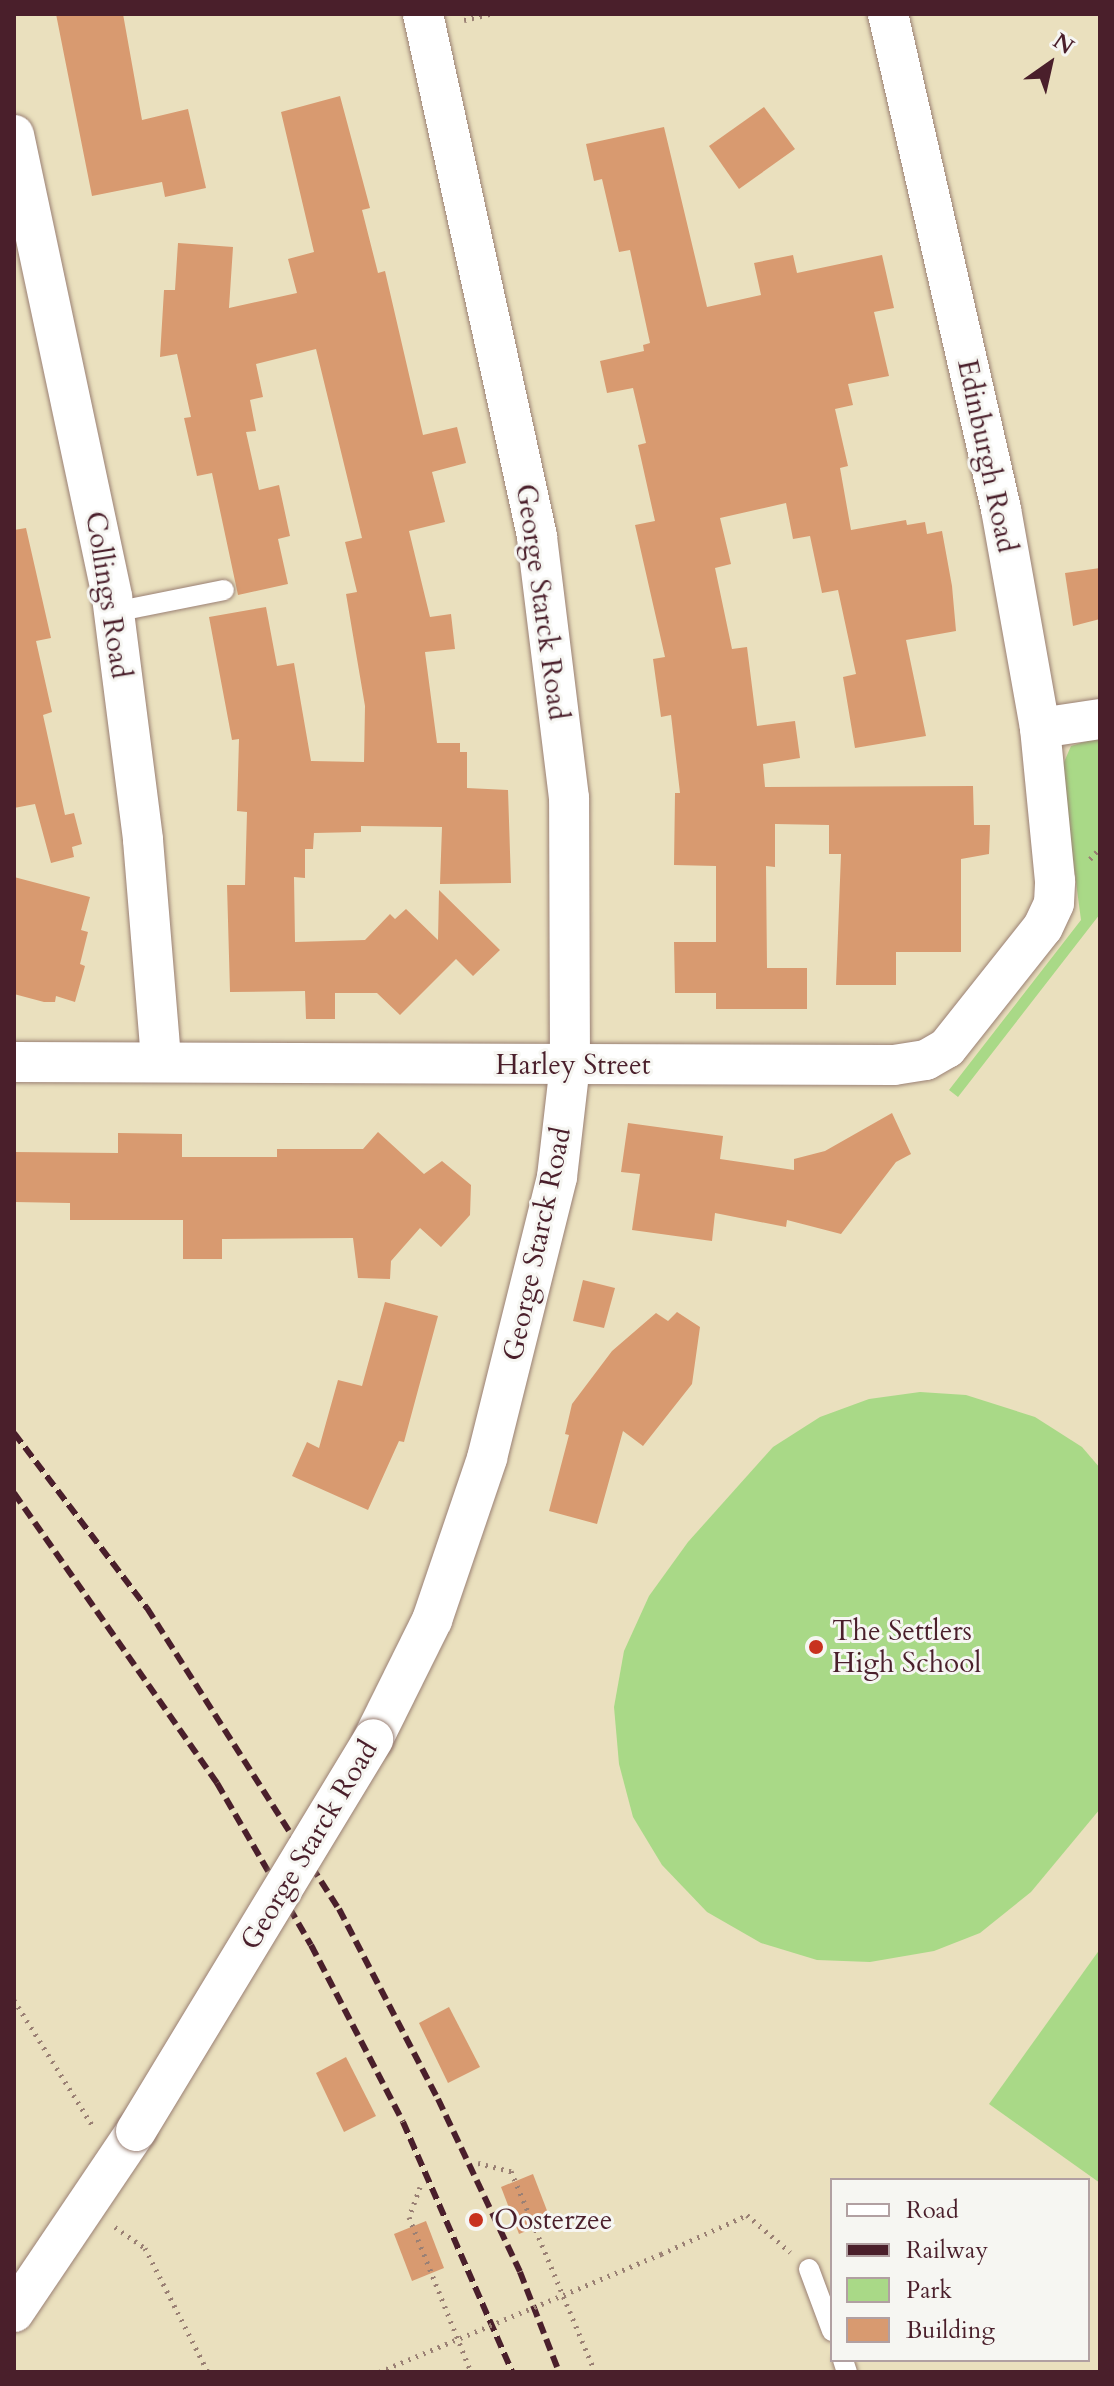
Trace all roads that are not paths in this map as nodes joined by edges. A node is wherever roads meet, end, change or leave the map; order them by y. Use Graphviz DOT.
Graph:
graph roads {
  1 [pos="423,14"];
  2 [pos="888,14"];
  3 [pos="14,135"];
  4 [pos="224,590"];
  5 [pos="114,612"];
  6 [pos="1100,719"];
  7 [pos="1040,728"];
  8 [pos="1054,903"];
  9 [pos="161,1061"];
  10 [pos="14,1062"];
  11 [pos="570,1065"];
  12 [pos="809,2269"];
  13 [pos="14,2312"];
  14 [pos="830,2326"];
  1 -- 11 [label="street, George Starck Road"];
  2 -- 7 [label="street, Edinburgh Road"];
  3 -- 5 [label="street, Collings Road"];
  4 -- 5 [label="lane"];
  5 -- 9 [label="street, Collings Road"];
  6 -- 7 [label="street"];
  7 -- 8 [label="street, Edinburgh Road"];
  8 -- 11 [label="street, Harley Street"];
  9 -- 10 [label="street, Harley Street"];
  9 -- 11 [label="street, Harley Street"];
  11 -- 13 [label="street, George Starck Road, bridge"];
  12 -- 14 [label="lane"];
}
